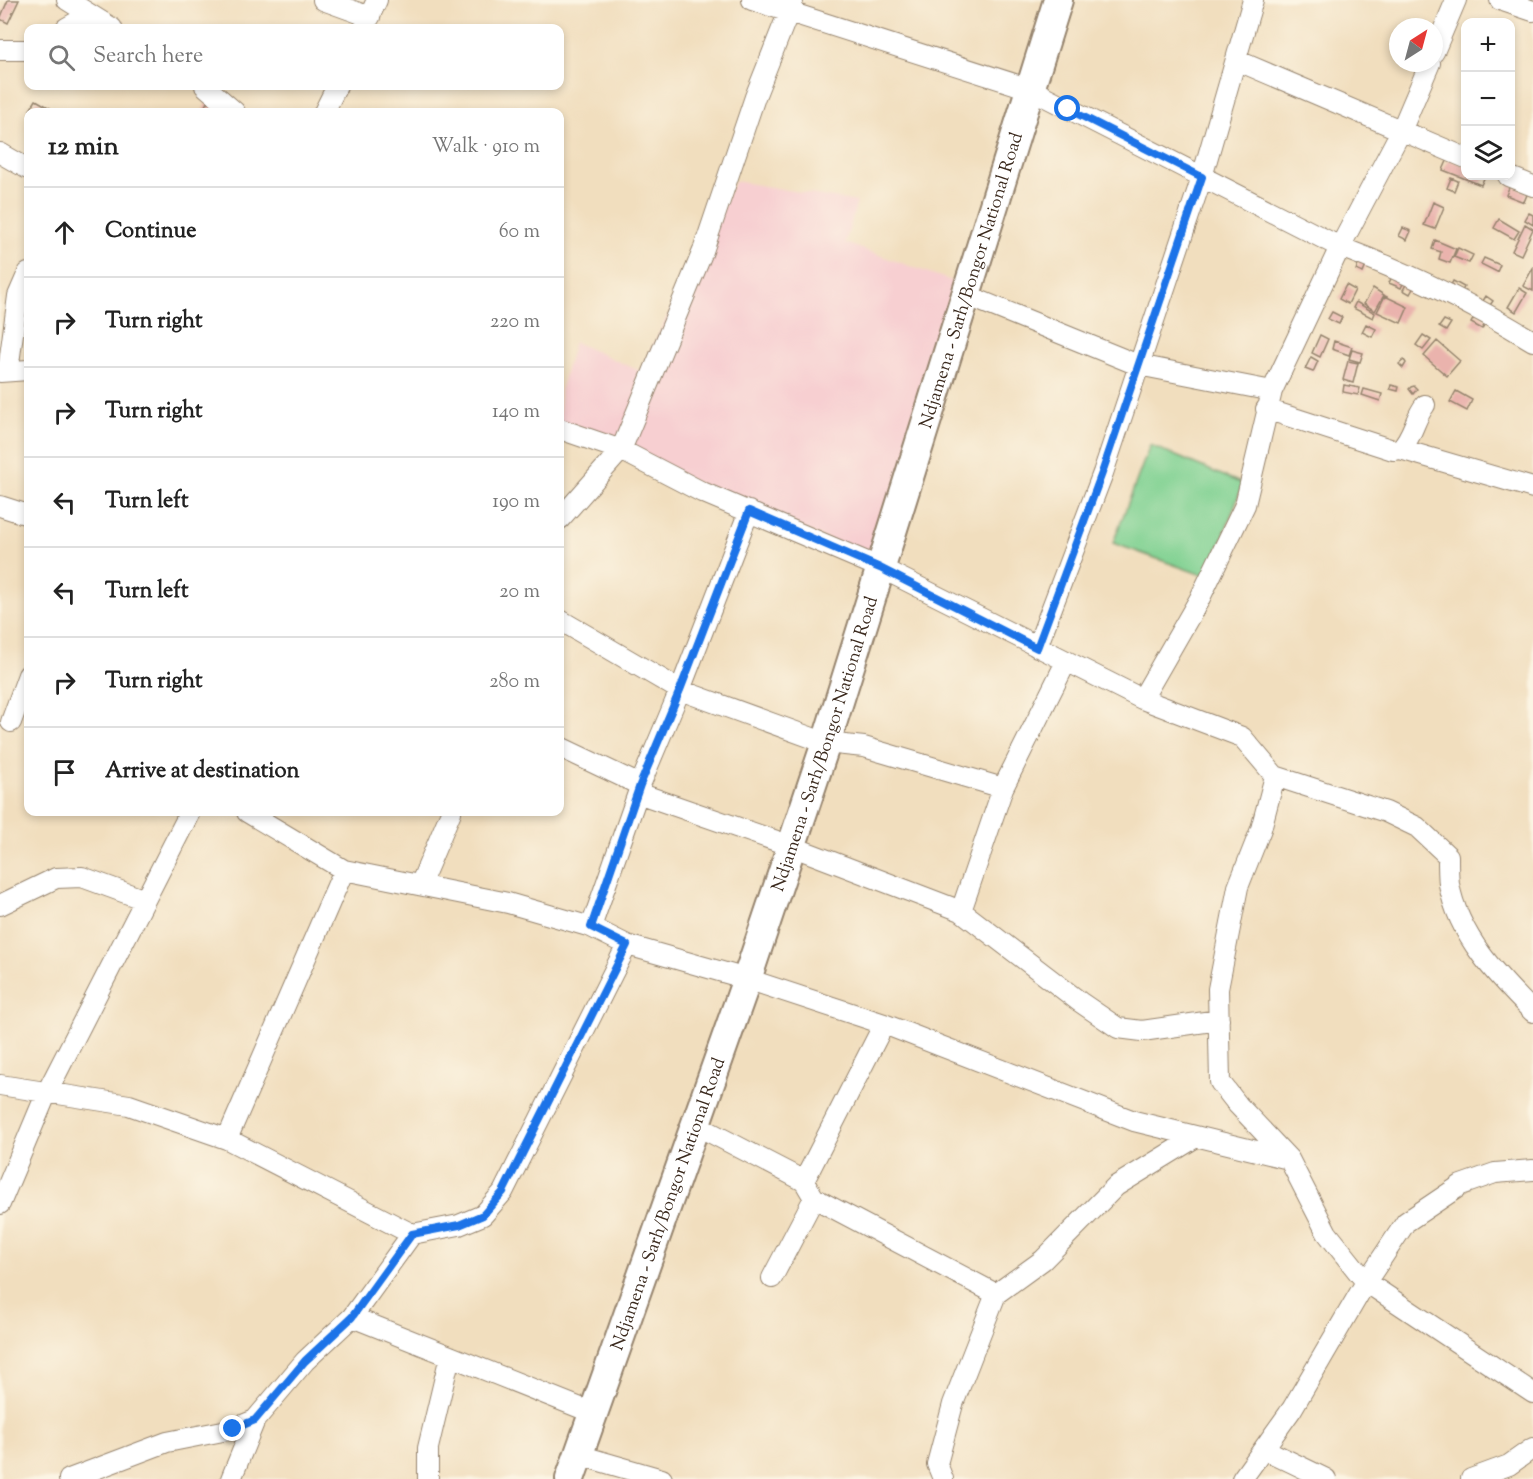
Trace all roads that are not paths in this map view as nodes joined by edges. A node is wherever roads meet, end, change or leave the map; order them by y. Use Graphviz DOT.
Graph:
graph roads {
  1 [pos="68,0"];
  2 [pos="323,0"];
  3 [pos="752,0"];
  4 [pos="1058,0"];
  5 [pos="1252,0"];
  6 [pos="1456,0"];
  7 [pos="1500,0"];
  8 [pos="791,5"];
  9 [pos="1533,11"];
  10 [pos="90,15"];
  11 [pos="370,15"];
  12 [pos="73,24"];
  13 [pos="105,24"];
  14 [pos="1443,31"];
  15 [pos="0,50"];
  16 [pos="24,50"];
  17 [pos="1236,60"];
  18 [pos="1426,72"];
  19 [pos="1030,89"];
  20 [pos="209,90"];
  21 [pos="335,90"];
  22 [pos="227,108"];
  23 [pos="326,108"];
  24 [pos="1401,131"];
  25 [pos="0,153"];
  26 [pos="1461,156"];
  27 [pos="24,167"];
  28 [pos="1202,177"];
  29 [pos="1515,179"];
  30 [pos="1533,186"];
  31 [pos="1340,247"];
  32 [pos="24,282"];
  33 [pos="966,295"];
  34 [pos="1533,341"];
  35 [pos="1138,365"];
  36 [pos="24,370"];
  37 [pos="4,371"];
  38 [pos="1269,400"];
  39 [pos="1425,405"];
  40 [pos="564,430"];
  41 [pos="1400,449"];
  42 [pos="621,450"];
  43 [pos="1533,488"];
  44 [pos="0,506"];
  45 [pos="749,511"];
  46 [pos="24,514"];
  47 [pos="564,514"];
  48 [pos="880,568"];
  49 [pos="564,622"];
  50 [pos="1037,648"];
  51 [pos="1066,662"];
  52 [pos="24,688"];
  53 [pos="680,690"];
  54 [pos="1142,699"];
  55 [pos="13,722"];
  56 [pos="826,743"];
  57 [pos="564,749"];
  58 [pos="1275,776"];
  59 [pos="1003,788"];
  60 [pos="639,789"];
  61 [pos="188,816"];
  62 [pos="254,816"];
  63 [pos="449,816"];
  64 [pos="791,846"];
  65 [pos="344,870"];
  66 [pos="420,885"];
  67 [pos="145,900"];
  68 [pos="0,905"];
  69 [pos="961,911"];
  70 [pos="591,927"];
  71 [pos="627,945"];
  72 [pos="747,979"];
  73 [pos="1533,1012"];
  74 [pos="1219,1020"];
  75 [pos="884,1024"];
  76 [pos="0,1085"];
  77 [pos="47,1092"];
  78 [pos="696,1125"];
  79 [pos="1196,1137"];
  80 [pos="228,1139"];
  81 [pos="1289,1160"];
  82 [pos="1533,1170"];
  83 [pos="809,1189"];
  84 [pos="0,1204"];
  85 [pos="412,1234"];
  86 [pos="772,1278"];
  87 [pos="1366,1282"];
  88 [pos="996,1294"];
  89 [pos="352,1317"];
  90 [pos="450,1356"];
  91 [pos="1533,1393"];
  92 [pos="593,1413"];
  93 [pos="255,1420"];
  94 [pos="1533,1448"];
  95 [pos="1264,1449"];
  96 [pos="575,1467"];
  97 [pos="69,1479"];
  98 [pos="231,1479"];
  99 [pos="428,1479"];
  100 [pos="662,1479"];
  101 [pos="943,1479"];
  102 [pos="1242,1479"];
  103 [pos="1326,1479"];
  104 [pos="1471,1479"];
  1 -- 10 [label="street"];
  2 -- 11 [label="street"];
  3 -- 8 [label="street"];
  4 -- 19 [label="highway, Ndjamena - Sarh/Bongor National Road"];
  5 -- 17 [label="street"];
  6 -- 14 [label="street"];
  7 -- 9 [label="street"];
  8 -- 19 [label="street"];
  8 -- 42 [label="street"];
  10 -- 12 [label="street"];
  10 -- 13 [label="street"];
  15 -- 16 [label="street"];
  17 -- 24 [label="street"];
  17 -- 28 [label="street"];
  18 -- 24 [label="street"];
  19 -- 28 [label="street"];
  19 -- 33 [label="highway, Ndjamena - Sarh/Bongor National Road"];
  20 -- 22 [label="street"];
  21 -- 23 [label="street"];
  24 -- 26 [label="street"];
  24 -- 31 [label="street"];
  25 -- 27 [label="street"];
  28 -- 31 [label="street"];
  28 -- 35 [label="street"];
  29 -- 30 [label="street"];
  31 -- 34 [label="street"];
  31 -- 38 [label="street"];
  32 -- 37 [label="street"];
  33 -- 35 [label="street"];
  33 -- 48 [label="highway, Ndjamena - Sarh/Bongor National Road"];
  35 -- 38 [label="street"];
  35 -- 50 [label="street"];
  36 -- 37 [label="street"];
  38 -- 41 [label="street"];
  38 -- 54 [label="street"];
  39 -- 41 [label="street"];
  40 -- 42 [label="street"];
  41 -- 43 [label="street"];
  42 -- 45 [label="street"];
  42 -- 47 [label="street"];
  44 -- 46 [label="street"];
  45 -- 48 [label="street"];
  45 -- 53 [label="street"];
  48 -- 50 [label="street"];
  48 -- 56 [label="highway, Ndjamena - Sarh/Bongor National Road"];
  49 -- 53 [label="street"];
  50 -- 51 [label="street"];
  51 -- 54 [label="street"];
  51 -- 59 [label="street"];
  52 -- 55 [label="street"];
  53 -- 56 [label="street"];
  53 -- 60 [label="street"];
  54 -- 58 [label="street"];
  56 -- 59 [label="street"];
  56 -- 64 [label="highway, Ndjamena - Sarh/Bongor National Road"];
  57 -- 60 [label="street"];
  58 -- 73 [label="street"];
  58 -- 74 [label="street"];
  59 -- 69 [label="street"];
  60 -- 64 [label="street"];
  60 -- 70 [label="street"];
  61 -- 67 [label="street"];
  62 -- 65 [label="street"];
  63 -- 66 [label="street"];
  64 -- 69 [label="street"];
  64 -- 72 [label="highway, Ndjamena - Sarh/Bongor National Road"];
  65 -- 66 [label="street"];
  65 -- 80 [label="street"];
  66 -- 70 [label="street"];
  67 -- 68 [label="street"];
  67 -- 77 [label="street"];
  69 -- 74 [label="street"];
  70 -- 71 [label="street"];
  71 -- 72 [label="street"];
  71 -- 85 [label="street"];
  72 -- 75 [label="street"];
  72 -- 78 [label="highway, Ndjamena - Sarh/Bongor National Road"];
  74 -- 81 [label="street"];
  75 -- 79 [label="street"];
  75 -- 83 [label="street"];
  76 -- 77 [label="street"];
  77 -- 80 [label="street"];
  77 -- 84 [label="street"];
  78 -- 83 [label="street"];
  78 -- 92 [label="highway, Ndjamena - Sarh/Bongor National Road"];
  79 -- 81 [label="street"];
  79 -- 88 [label="street"];
  80 -- 85 [label="street"];
  81 -- 87 [label="street"];
  82 -- 87 [label="street"];
  83 -- 86 [label="street"];
  83 -- 88 [label="street"];
  85 -- 89 [label="street"];
  87 -- 91 [label="street"];
  87 -- 95 [label="street"];
  88 -- 101 [label="street"];
  89 -- 90 [label="street"];
  89 -- 93 [label="street"];
  90 -- 92 [label="street"];
  90 -- 99 [label="street"];
  92 -- 96 [label="highway, Ndjamena - Sarh/Bongor National Road"];
  93 -- 97 [label="street"];
  93 -- 98 [label="street"];
  94 -- 104 [label="street"];
  95 -- 102 [label="street"];
  95 -- 103 [label="street"];
  96 -- 100 [label="street"];
}
